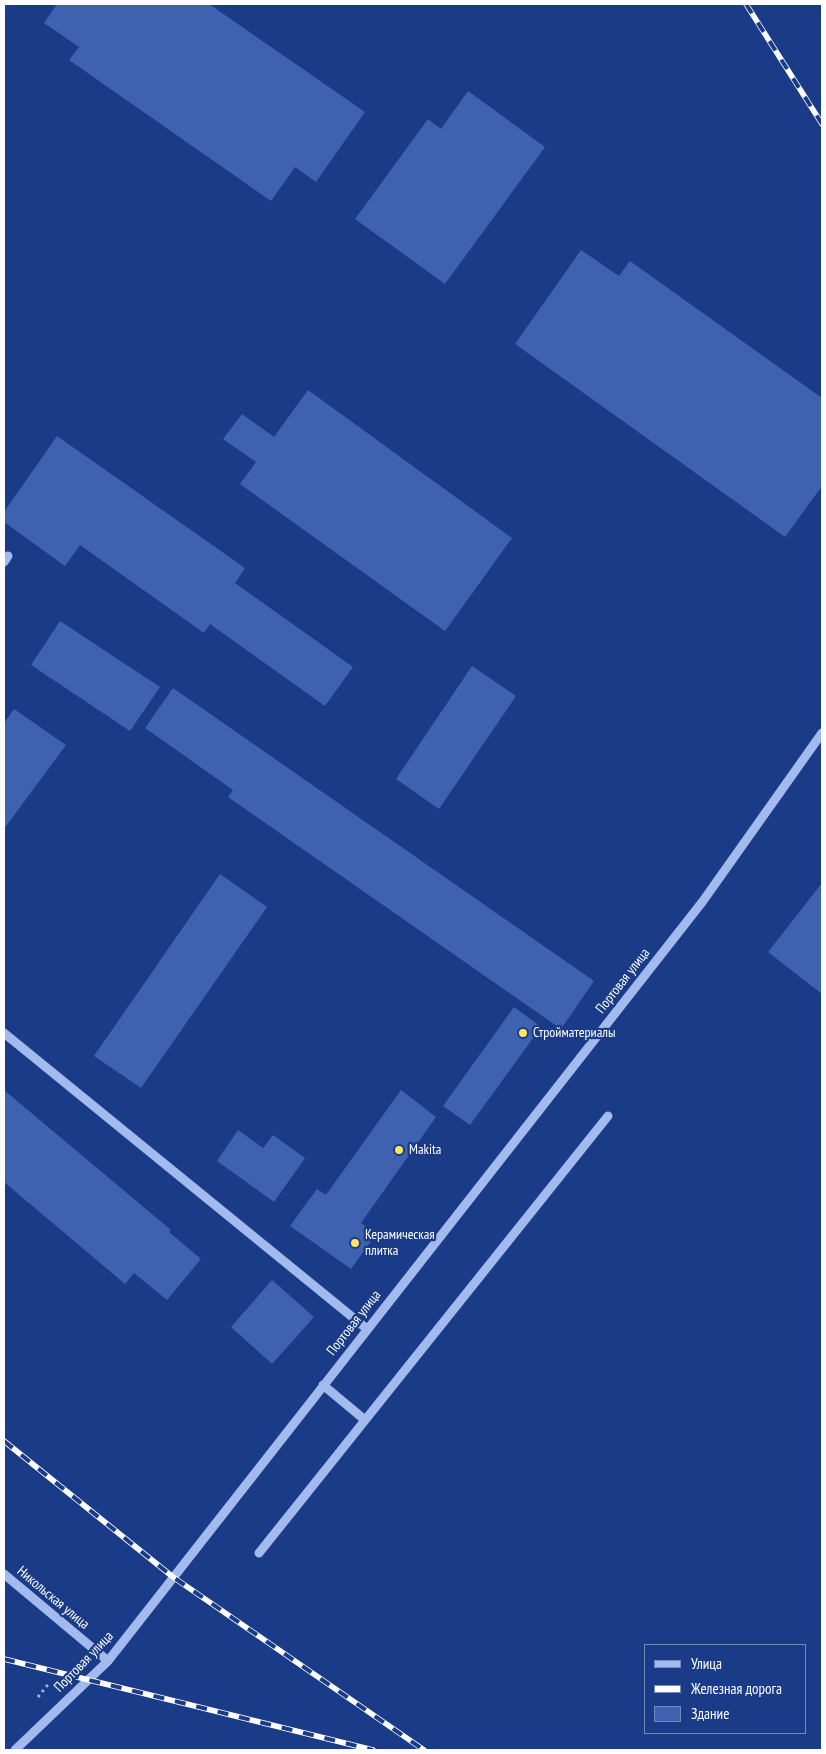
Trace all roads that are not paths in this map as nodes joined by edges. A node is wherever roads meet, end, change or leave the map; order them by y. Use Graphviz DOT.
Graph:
graph roads {
  1 [pos="822,733"];
  2 [pos="4,1033"];
  3 [pos="608,1116"];
  4 [pos="367,1329"];
  5 [pos="323,1385"];
  6 [pos="366,1420"];
  7 [pos="259,1553"];
  8 [pos="4,1574"];
  9 [pos="108,1661"];
  10 [pos="15,1750"];
  1 -- 4 [label="street, Портовая улица"];
  2 -- 4 [label="street"];
  3 -- 6 [label="street"];
  4 -- 5 [label="street, Портовая улица"];
  5 -- 6 [label="street"];
  5 -- 9 [label="street, Портовая улица"];
  6 -- 7 [label="street"];
  8 -- 9 [label="street, Никольская улица"];
  9 -- 10 [label="street, Портовая улица"];
}
